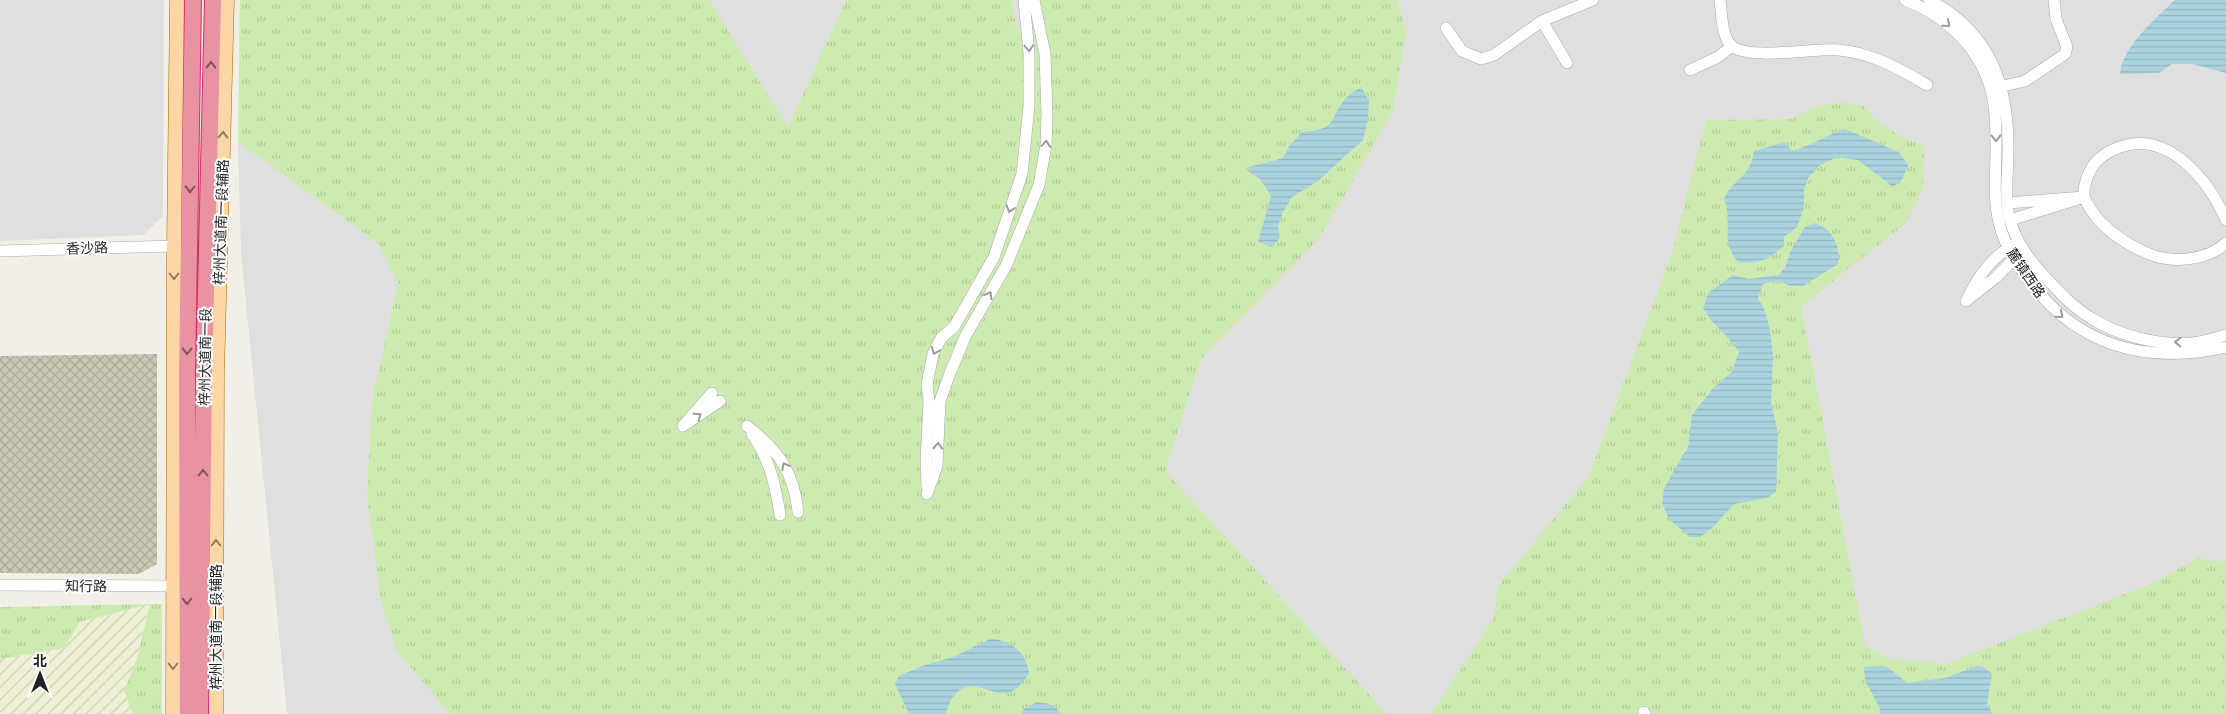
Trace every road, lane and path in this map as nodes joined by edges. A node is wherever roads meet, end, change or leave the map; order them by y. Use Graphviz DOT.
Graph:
graph roads {
  1 [pos="177,0"];
  2 [pos="192,0"];
  3 [pos="213,0"];
  4 [pos="227,0"];
  5 [pos="1024,0"];
  6 [pos="1034,0"];
  7 [pos="1593,0"];
  8 [pos="1720,0"];
  9 [pos="1905,0"];
  10 [pos="2054,0"];
  11 [pos="1933,3"];
  12 [pos="1542,21"];
  13 [pos="1446,28"];
  14 [pos="1732,46"];
  15 [pos="1567,63"];
  16 [pos="1690,70"];
  17 [pos="1927,86"];
  18 [pos="1996,88"];
  19 [pos="174,133"];
  20 [pos="2084,197"];
  21 [pos="2007,203"];
  22 [pos="2010,220"];
  23 [pos="2226,220"];
  24 [pos="2226,243"];
  25 [pos="2013,245"];
  26 [pos="174,246"];
  27 [pos="0,251"];
  28 [pos="2014,259"];
  29 [pos="2226,335"];
  30 [pos="2226,347"];
  31 [pos="175,418"];
  32 [pos="186,458"];
  33 [pos="798,512"];
  34 [pos="780,515"];
  35 [pos="203,542"];
  36 [pos="0,585"];
  37 [pos="173,586"];
  38 [pos="173,714"];
  39 [pos="188,714"];
  40 [pos="200,714"];
  41 [pos="214,714"];
  1 -- 19 [label="main road"];
  2 -- 19 [label="main road"];
  2 -- 32 [label="highway, 梓州大道南一段, one-way"];
  35 -- 3 [label="highway, 梓州大道南一段, one-way"];
  41 -- 4 [label="main road, 梓州大道南一段辅路, one-way"];
  5 -- 6 [label="street, one-way"];
  7 -- 12 [label="street"];
  8 -- 14 [label="street"];
  9 -- 11 [label="street, 麓镇西路"];
  10 -- 18 [label="street"];
  11 -- 18 [label="street, 麓镇西路"];
  12 -- 13 [label="street"];
  12 -- 15 [label="street"];
  14 -- 16 [label="street"];
  14 -- 17 [label="street"];
  18 -- 21 [label="street"];
  18 -- 25 [label="street, 麓镇西路, one-way"];
  19 -- 26 [label="main road"];
  20 -- 21 [label="street"];
  20 -- 22 [label="street"];
  20 -- 23 [label="street"];
  20 -- 24 [label="street"];
  21 -- 22 [label="street"];
  22 -- 25 [label="street"];
  25 -- 28 [label="street, 麓镇西路"];
  25 -- 28 [label="street"];
  29 -- 25 [label="street, one-way"];
  26 -- 27 [label="street, 香沙路"];
  26 -- 31 [label="main road, one-way"];
  28 -- 30 [label="street, 麓镇西路, one-way"];
  31 -- 32 [label="main road"];
  31 -- 37 [label="main road"];
  32 -- 39 [label="highway, 梓州大道南一段, one-way"];
  33 -- 34 [label="street, one-way"];
  35 -- 40 [label="highway, 梓州大道南一段"];
  35 -- 41 [label="main road"];
  36 -- 37 [label="street, 知行路"];
  37 -- 38 [label="main road, one-way"];
}
